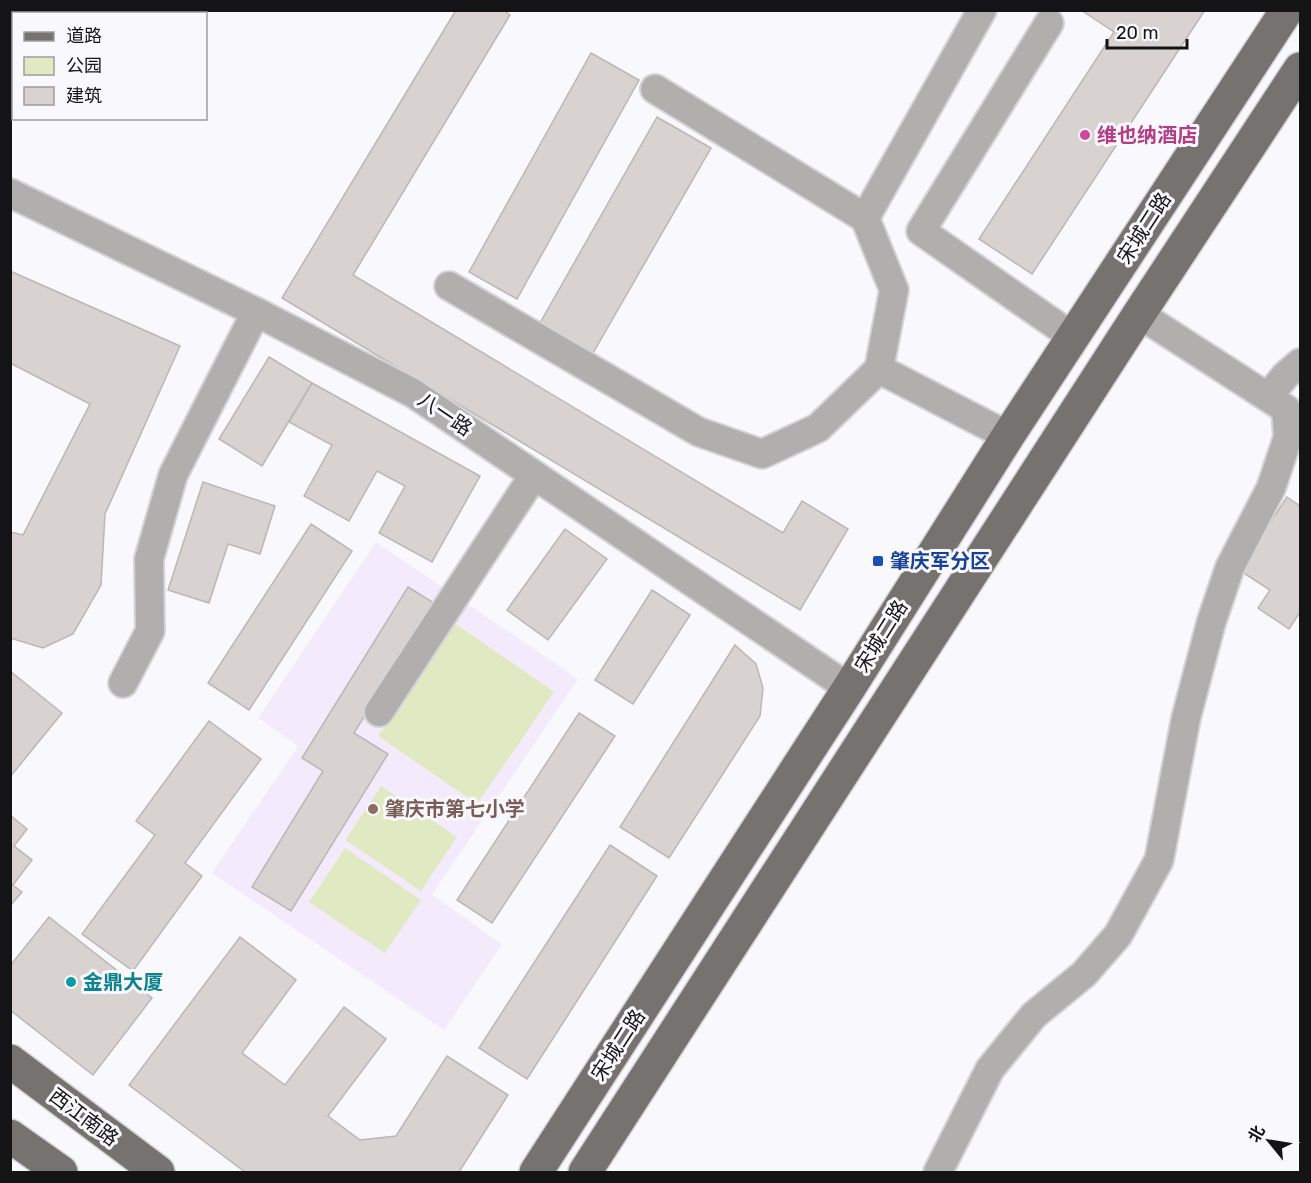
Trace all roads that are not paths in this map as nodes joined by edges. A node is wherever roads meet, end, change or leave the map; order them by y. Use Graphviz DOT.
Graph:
graph roads {
  1 [pos="982,10"];
  2 [pos="1287,10"];
  3 [pos="1049,23"];
  4 [pos="1300,69"];
  5 [pos="655,89"];
  6 [pos="10,193"];
  7 [pos="865,218"];
  8 [pos="449,286"];
  9 [pos="256,312"];
  10 [pos="1139,314"];
  11 [pos="1073,338"];
  12 [pos="1300,363"];
  13 [pos="879,369"];
  14 [pos="1268,397"];
  15 [pos="1008,436"];
  16 [pos="1045,460"];
  17 [pos="534,475"];
  18 [pos="123,683"];
  19 [pos="849,688"];
  20 [pos="379,712"];
  21 [pos="10,1061"];
  22 [pos="10,1136"];
  23 [pos="61,1173"];
  24 [pos="158,1173"];
  25 [pos="536,1173"];
  26 [pos="585,1173"];
  27 [pos="938,1173"];
  1 -- 7 [label="street"];
  2 -- 11 [label="main road, 宋城二路"];
  3 -- 11 [label="street"];
  4 -- 10 [label="main road, 宋城二路"];
  5 -- 7 [label="street"];
  6 -- 9 [label="street, 八一路"];
  7 -- 13 [label="street"];
  8 -- 13 [label="street"];
  9 -- 17 [label="street, 八一路"];
  9 -- 18 [label="street"];
  10 -- 14 [label="street"];
  10 -- 16 [label="main road, 宋城二路"];
  11 -- 15 [label="main road, 宋城二路"];
  12 -- 14 [label="street"];
  13 -- 15 [label="street"];
  14 -- 27 [label="street"];
  15 -- 16 [label="main road"];
  15 -- 19 [label="main road, 宋城二路"];
  16 -- 26 [label="main road, 宋城二路"];
  17 -- 19 [label="street, 八一路"];
  17 -- 20 [label="street"];
  19 -- 25 [label="main road, 宋城二路"];
  21 -- 24 [label="main road, 西江南路"];
  22 -- 23 [label="main road"];
}
